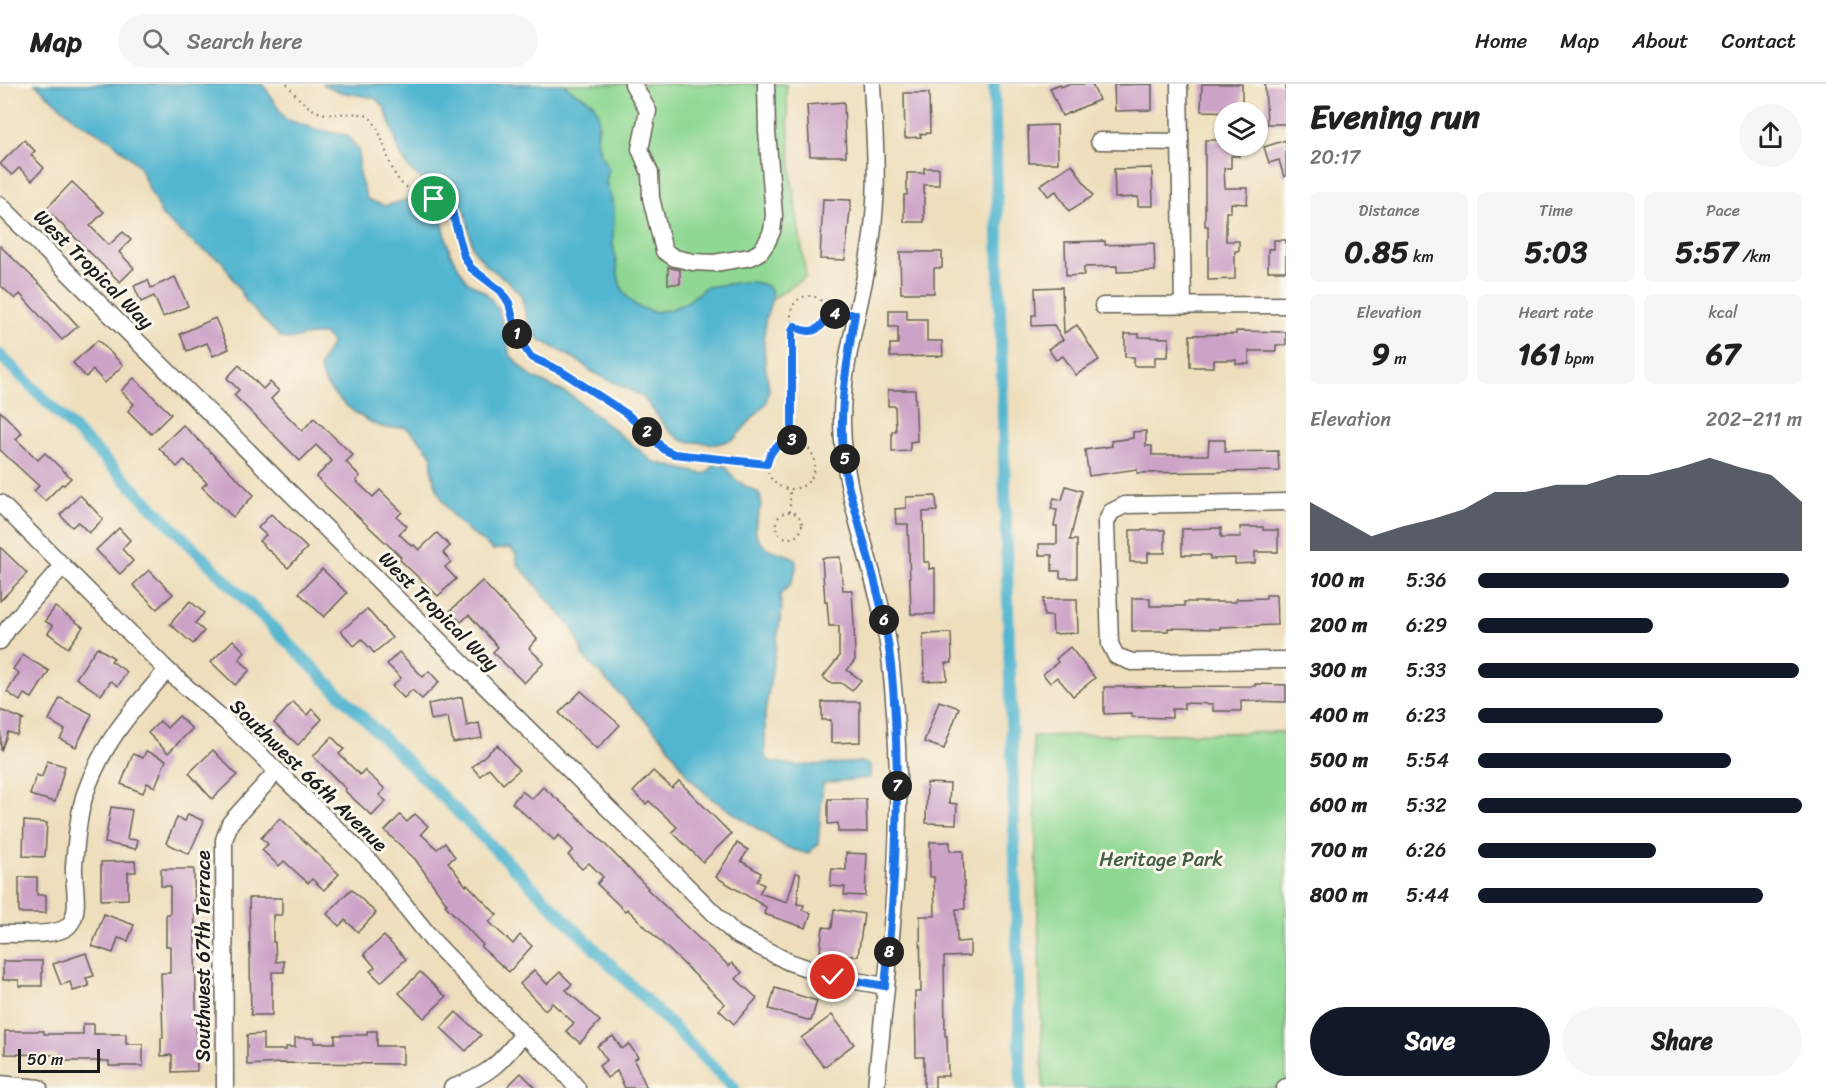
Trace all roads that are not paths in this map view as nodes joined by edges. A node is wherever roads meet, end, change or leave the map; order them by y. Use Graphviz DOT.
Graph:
graph roads {
  1 [pos="633,84"];
  2 [pos="766,84"];
  3 [pos="872,84"];
  4 [pos="1179,84"];
  5 [pos="1099,141"];
  6 [pos="1180,142"];
  7 [pos="0,206"];
  8 [pos="1183,305"];
  9 [pos="1286,305"];
  10 [pos="1103,306"];
  11 [pos="1286,502"];
  12 [pos="0,503"];
  13 [pos="63,566"];
  14 [pos="0,641"];
  15 [pos="1286,660"];
  16 [pos="167,670"];
  17 [pos="277,771"];
  18 [pos="0,934"];
  19 [pos="885,986"];
  20 [pos="523,1034"];
  21 [pos="0,1084"];
  22 [pos="39,1088"];
  23 [pos="225,1088"];
  24 [pos="452,1088"];
  25 [pos="578,1088"];
  26 [pos="876,1088"];
  1 -- 2 [label="street"];
  3 -- 19 [label="street"];
  4 -- 6 [label="street"];
  5 -- 6 [label="street"];
  6 -- 8 [label="street"];
  7 -- 19 [label="street, West Tropical Way"];
  8 -- 9 [label="street"];
  8 -- 10 [label="street"];
  11 -- 15 [label="street"];
  12 -- 13 [label="street, Southwest 66th Avenue"];
  13 -- 14 [label="street"];
  13 -- 16 [label="street, Southwest 66th Avenue"];
  16 -- 17 [label="street, Southwest 66th Avenue"];
  16 -- 18 [label="street"];
  17 -- 20 [label="street, Southwest 66th Avenue"];
  17 -- 23 [label="street, Southwest 67th Terrace"];
  19 -- 26 [label="street"];
  20 -- 24 [label="street"];
  20 -- 25 [label="street, Southwest 66th Avenue"];
  21 -- 22 [label="street"];
}
